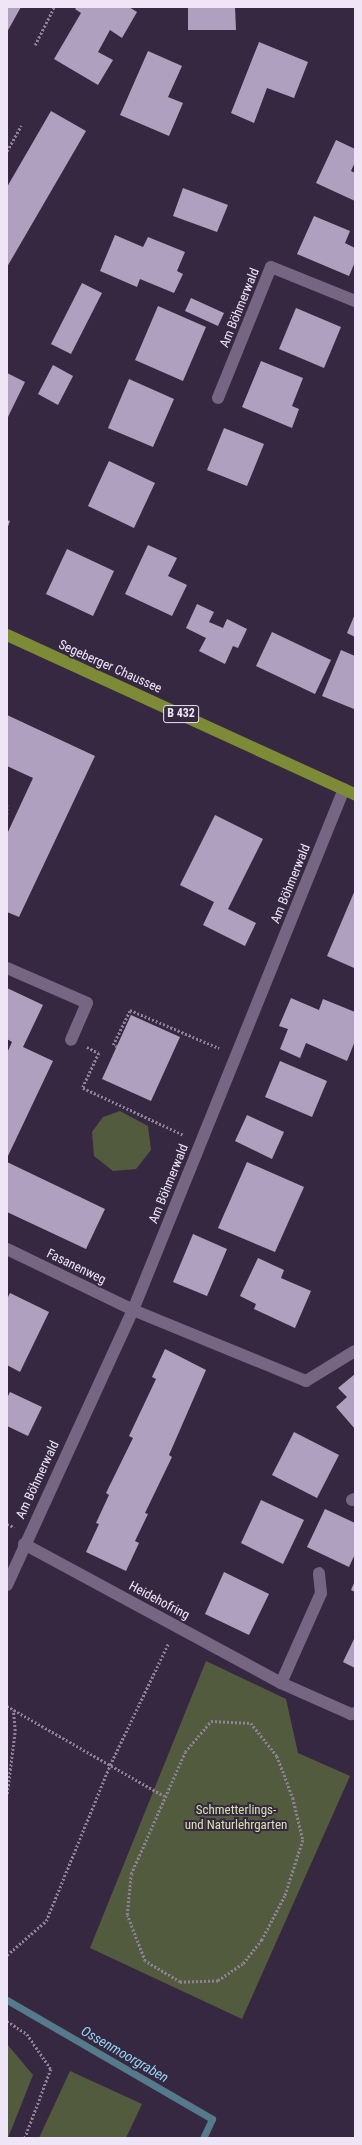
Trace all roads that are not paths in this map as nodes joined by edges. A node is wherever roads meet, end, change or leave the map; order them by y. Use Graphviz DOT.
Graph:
graph roads {
  1 [pos="355,301"];
  2 [pos="218,398"];
  3 [pos="7,635"];
  4 [pos="350,791"];
  5 [pos="7,968"];
  6 [pos="72,1040"];
  7 [pos="7,1249"];
  8 [pos="133,1310"];
  9 [pos="355,1351"];
  10 [pos="24,1544"];
  11 [pos="319,1573"];
  12 [pos="7,1585"];
  13 [pos="281,1683"];
  14 [pos="355,1713"];
  1 -- 2 [label="street, Am Böhmerwald"];
  3 -- 4 [label="main road, Segeberger Chaussee / B 432"];
  4 -- 8 [label="street, Am Böhmerwald"];
  5 -- 6 [label="street"];
  7 -- 8 [label="street, Fasanenweg"];
  8 -- 9 [label="street"];
  8 -- 10 [label="street, Am Böhmerwald"];
  10 -- 12 [label="street, Am Böhmerwald"];
  10 -- 13 [label="street, Heidehofring"];
  11 -- 13 [label="street"];
  13 -- 14 [label="street, Heidehofring"];
}
